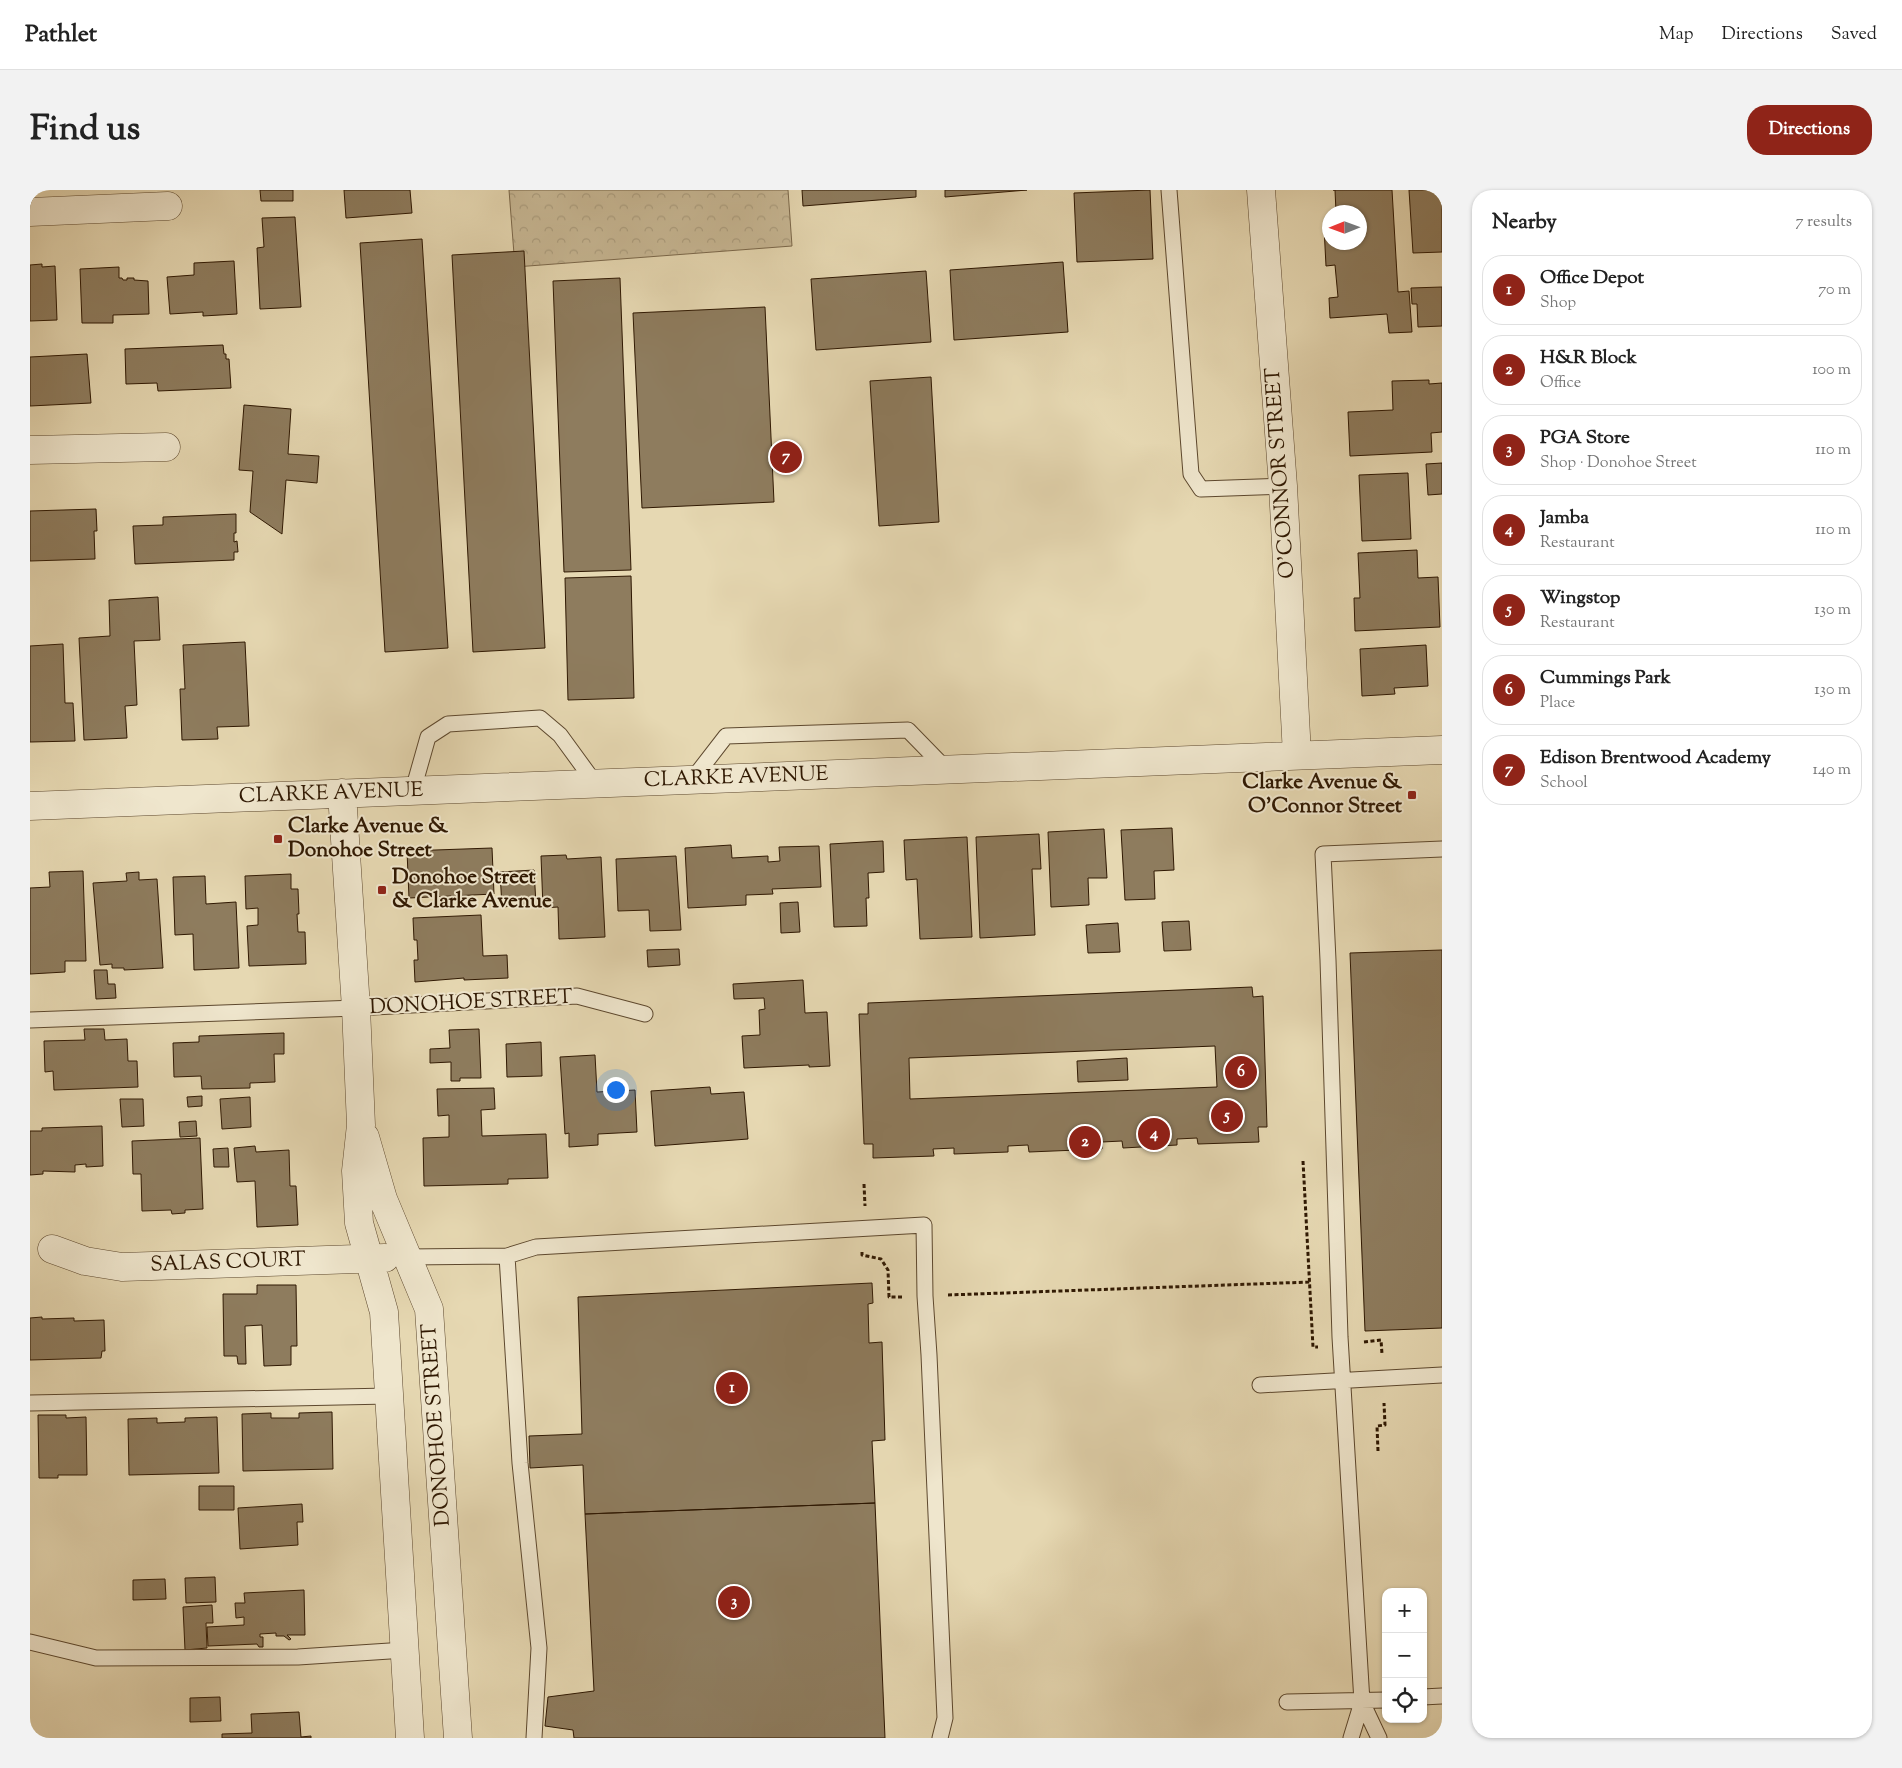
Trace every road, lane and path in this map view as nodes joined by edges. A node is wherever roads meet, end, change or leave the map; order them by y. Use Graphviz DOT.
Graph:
graph roads {
  1 [pos="1169,190"];
  2 [pos="1261,190"];
  3 [pos="168,206"];
  4 [pos="30,212"];
  5 [pos="166,447"];
  6 [pos="30,450"];
  7 [pos="1283,486"];
  8 [pos="1442,750"];
  9 [pos="1297,756"];
  10 [pos="946,769"];
  11 [pos="692,780"];
  12 [pos="595,783"];
  13 [pos="412,790"];
  14 [pos="342,793"];
  15 [pos="30,806"];
  16 [pos="1442,848"];
  17 [pos="356,1008"];
  18 [pos="645,1014"];
  19 [pos="30,1020"];
  20 [pos="361,1125"];
  21 [pos="864,1184"];
  22 [pos="864,1228"];
  23 [pos="52,1249"];
  24 [pos="507,1256"];
  25 [pos="369,1258"];
  26 [pos="407,1258"];
  27 [pos="1310,1282"];
  28 [pos="925,1296"];
  29 [pos="1442,1375"];
  30 [pos="1342,1381"];
  31 [pos="1260,1384"];
  32 [pos="389,1396"];
  33 [pos="30,1403"];
  34 [pos="30,1642"];
  35 [pos="405,1650"];
  36 [pos="1442,1696"];
  37 [pos="1427,1697"];
  38 [pos="1382,1700"];
  39 [pos="1287,1702"];
  40 [pos="1362,1702"];
  41 [pos="410,1738"];
  42 [pos="458,1738"];
  43 [pos="534,1738"];
  44 [pos="940,1738"];
  45 [pos="1351,1738"];
  46 [pos="1379,1738"];
  1 -- 7 [label="lane"];
  2 -- 7 [label="street, O'CONNOR STREET"];
  3 -- 4 [label="street"];
  5 -- 6 [label="street"];
  7 -- 9 [label="street, O'CONNOR STREET"];
  8 -- 9 [label="street, CLARKE AVENUE"];
  9 -- 10 [label="street, CLARKE AVENUE"];
  10 -- 11 [label="street, CLARKE AVENUE"];
  10 -- 11 [label="lane"];
  11 -- 12 [label="street, CLARKE AVENUE"];
  12 -- 13 [label="street, CLARKE AVENUE"];
  12 -- 13 [label="lane"];
  13 -- 14 [label="street, CLARKE AVENUE"];
  14 -- 15 [label="street, CLARKE AVENUE"];
  14 -- 17 [label="street, DONOHOE STREET"];
  16 -- 30 [label="lane"];
  17 -- 18 [label="lane, DONOHOE STREET"];
  17 -- 19 [label="lane"];
  17 -- 20 [label="street, DONOHOE STREET"];
  20 -- 25 [label="street, DONOHOE STREET"];
  20 -- 26 [label="street, DONOHOE STREET"];
  21 -- 22 [label="path"];
  22 -- 24 [label="lane"];
  22 -- 28 [label="path"];
  22 -- 28 [label="lane"];
  23 -- 25 [label="street, SALAS COURT"];
  24 -- 26 [label="lane"];
  24 -- 43 [label="lane"];
  25 -- 26 [label="street, SALAS COURT"];
  25 -- 32 [label="street, DONOHOE STREET"];
  26 -- 42 [label="street, DONOHOE STREET"];
  27 -- 28 [label="path"];
  28 -- 44 [label="lane"];
  29 -- 30 [label="lane"];
  30 -- 31 [label="lane"];
  30 -- 40 [label="lane"];
  32 -- 33 [label="lane"];
  32 -- 35 [label="street, DONOHOE STREET"];
  34 -- 35 [label="lane"];
  35 -- 41 [label="street, DONOHOE STREET"];
  36 -- 37 [label="lane"];
  38 -- 40 [label="lane"];
  39 -- 40 [label="lane"];
  40 -- 45 [label="lane"];
  40 -- 46 [label="lane"];
}
